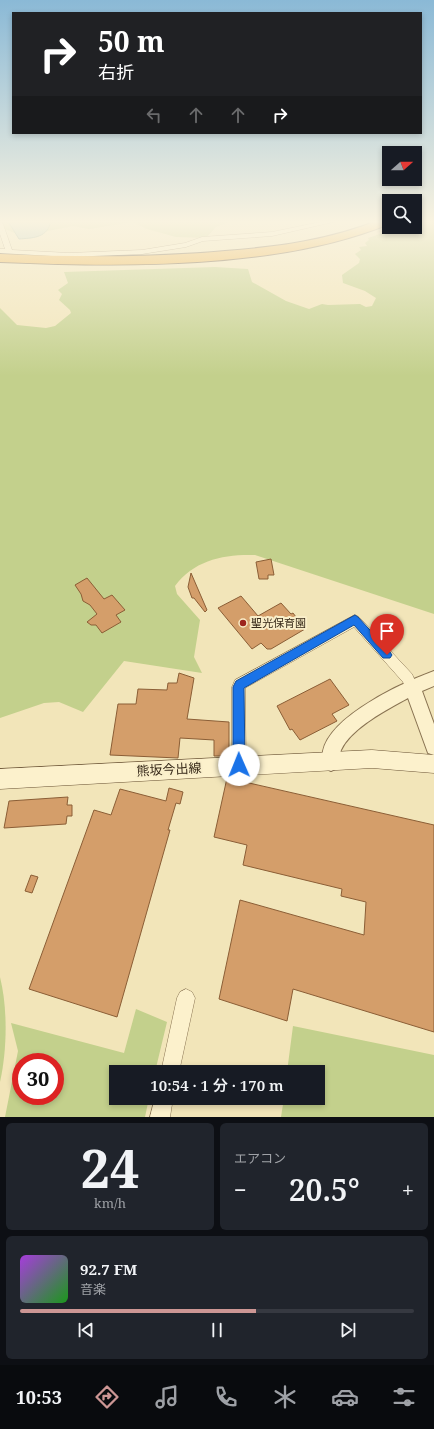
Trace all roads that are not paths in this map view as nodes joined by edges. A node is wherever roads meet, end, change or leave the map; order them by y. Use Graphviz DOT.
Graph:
graph roads {
  1 [pos="434,678"];
  2 [pos="412,686"];
  3 [pos="434,747"];
  4 [pos="331,762"];
  5 [pos="434,764"];
  6 [pos="239,765"];
  7 [pos="0,779"];
  8 [pos="186,998"];
  9 [pos="172,1065"];
  10 [pos="163,1105"];
  11 [pos="160,1117"];
  1 -- 2 [label="street"];
  2 -- 3 [label="street"];
  2 -- 4 [label="street"];
  2 -- 6 [label="street"];
  4 -- 5 [label="main road, 熊坂今出線"];
  4 -- 6 [label="main road, 熊坂今出線"];
  6 -- 7 [label="main road, 熊坂今出線"];
  8 -- 9 [label="street"];
  10 -- 11 [label="street"];
}
